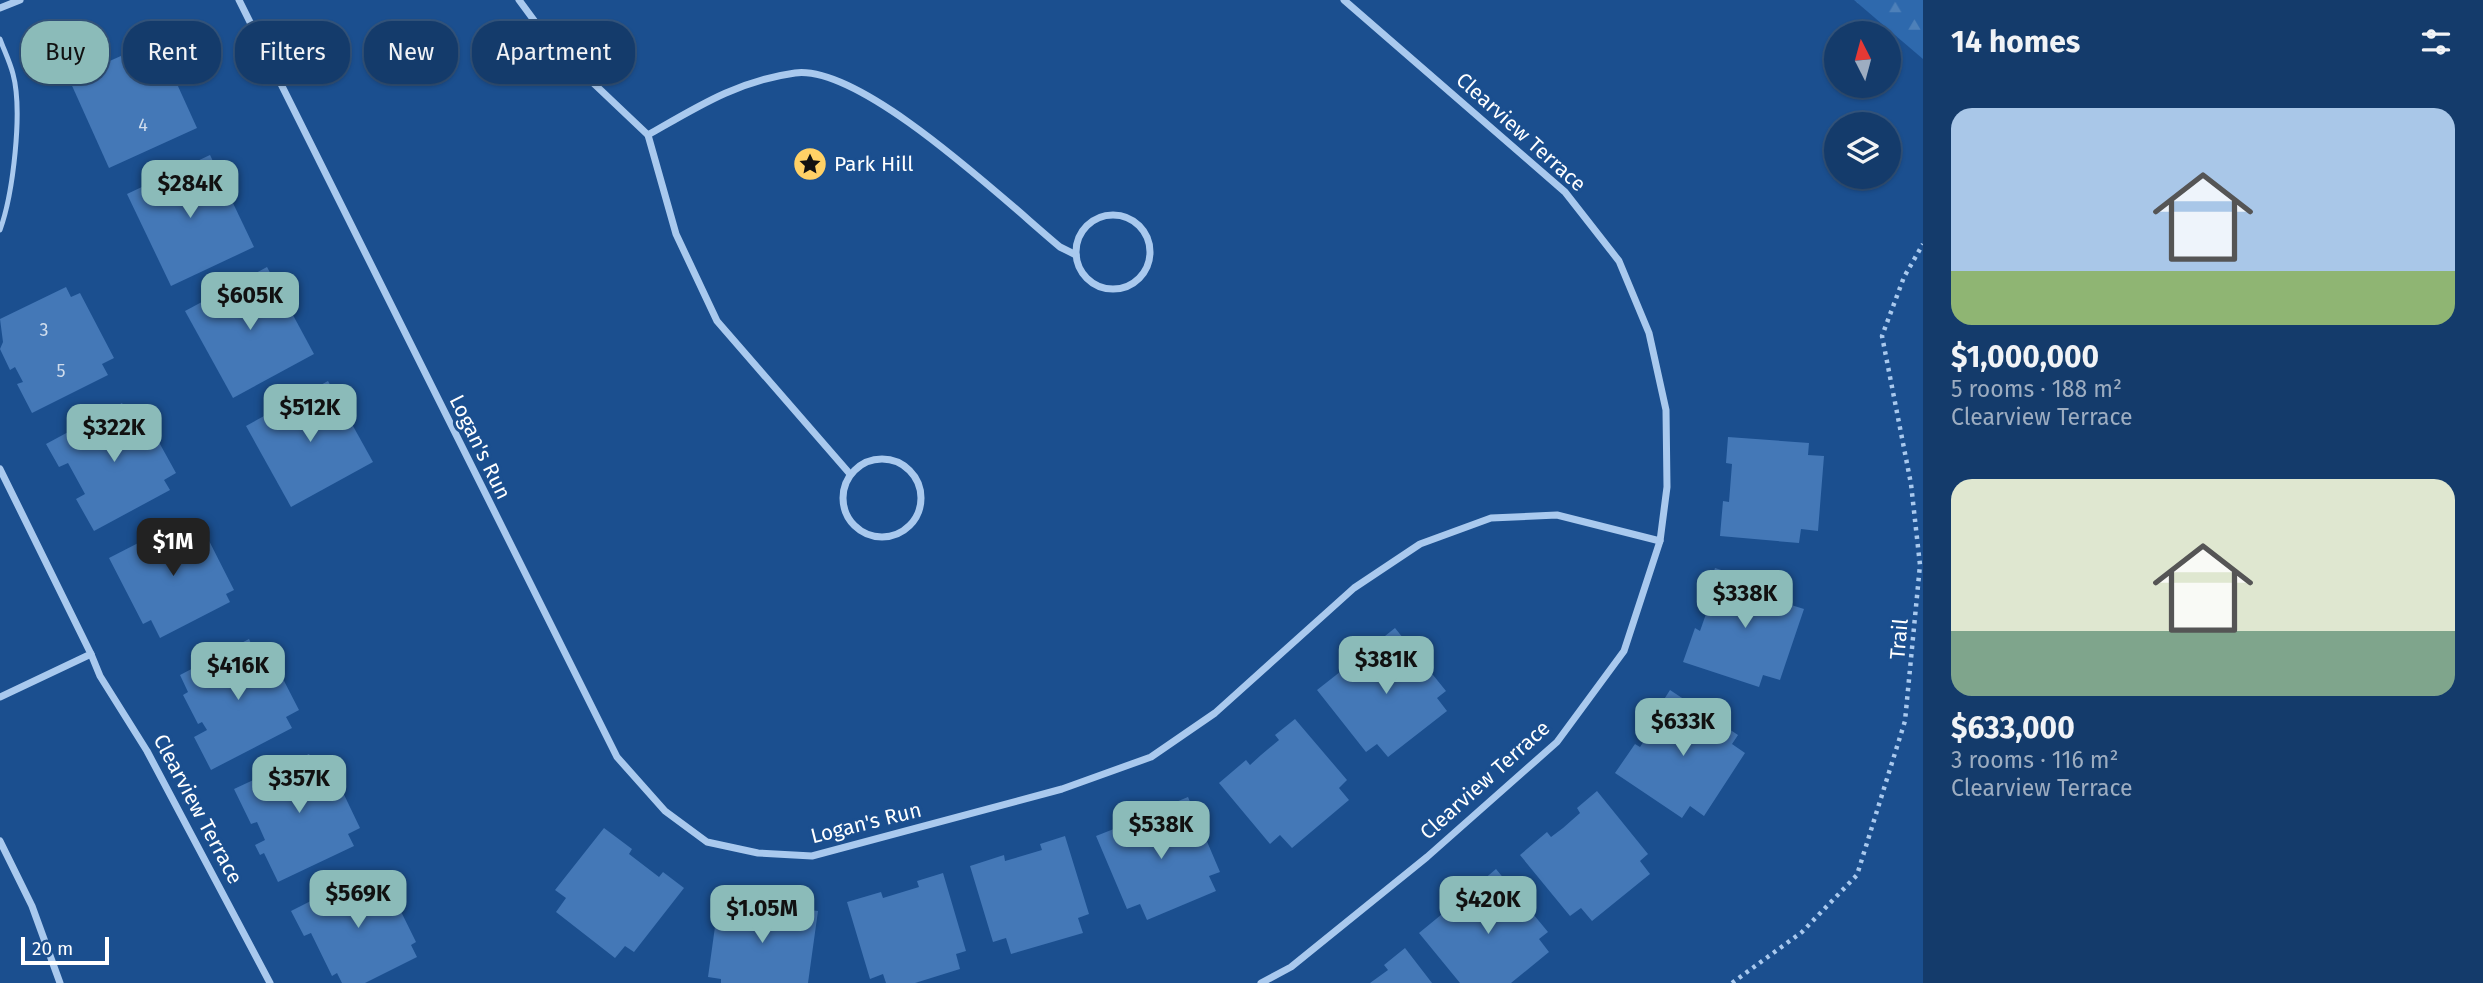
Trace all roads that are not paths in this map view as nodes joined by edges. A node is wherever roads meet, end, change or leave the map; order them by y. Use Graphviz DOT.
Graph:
graph roads {
  1 [pos="20,0"];
  2 [pos="239,0"];
  3 [pos="519,0"];
  4 [pos="1344,0"];
  5 [pos="0,8"];
  6 [pos="0,38"];
  7 [pos="648,135"];
  8 [pos="0,230"];
  9 [pos="1076,255"];
  10 [pos="0,469"];
  11 [pos="850,474"];
  12 [pos="1660,541"];
  13 [pos="91,654"];
  14 [pos="0,697"];
  15 [pos="0,841"];
  16 [pos="60,983"];
  17 [pos="270,983"];
  18 [pos="1261,983"];
  1 -- 5 [label="street"];
  2 -- 12 [label="street, Logan's Run"];
  3 -- 7 [label="street"];
  4 -- 12 [label="street, Clearview Terrace"];
  6 -- 8 [label="lane"];
  7 -- 9 [label="street"];
  7 -- 11 [label="street"];
  9 -- 9 [label="street"];
  10 -- 13 [label="street, Clearview Terrace"];
  11 -- 11 [label="street"];
  12 -- 18 [label="street, Clearview Terrace"];
  13 -- 14 [label="street"];
  13 -- 17 [label="street, Clearview Terrace"];
  15 -- 16 [label="street"];
}
